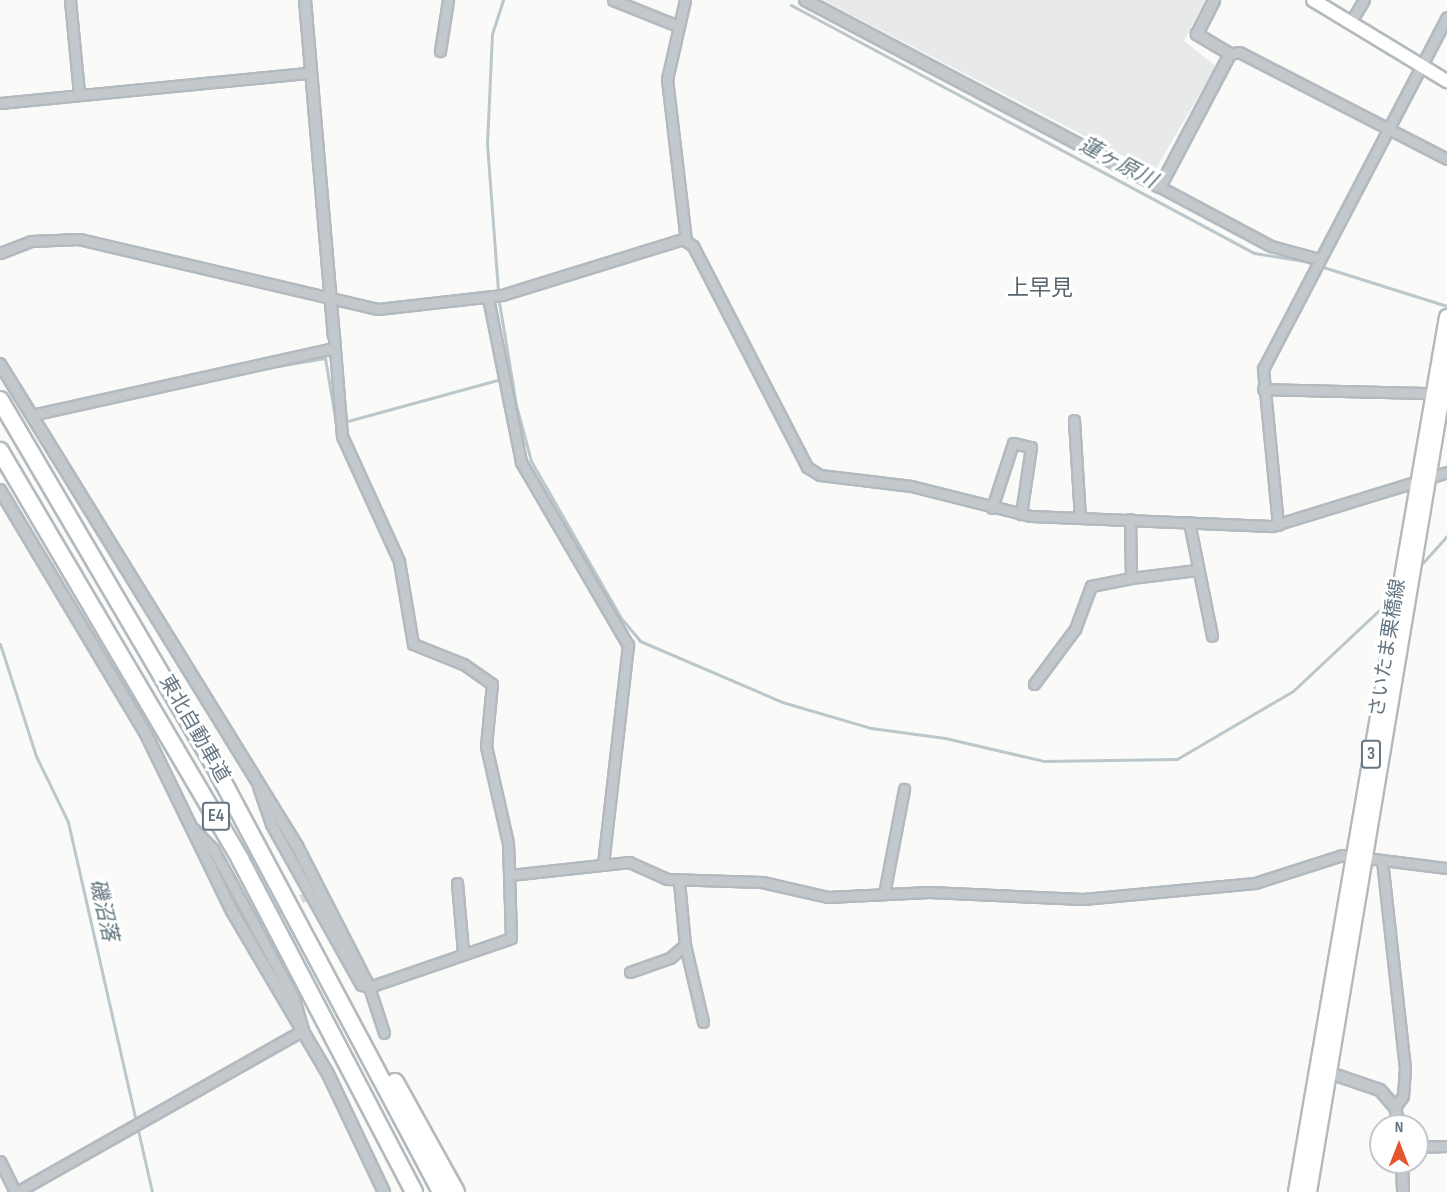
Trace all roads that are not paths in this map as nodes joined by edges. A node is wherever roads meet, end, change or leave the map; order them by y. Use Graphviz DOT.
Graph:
graph roads {
  1 [pos="70,0"];
  2 [pos="306,0"];
  3 [pos="448,0"];
  4 [pos="613,0"];
  5 [pos="685,0"];
  6 [pos="805,0"];
  7 [pos="1214,0"];
  8 [pos="1312,0"];
  9 [pos="1364,0"];
  10 [pos="1447,17"];
  11 [pos="1350,23"];
  12 [pos="678,26"];
  13 [pos="440,51"];
  14 [pos="1230,54"];
  15 [pos="1419,64"];
  16 [pos="308,73"];
  17 [pos="1447,81"];
  18 [pos="79,94"];
  19 [pos="0,103"];
  20 [pos="1385,128"];
  21 [pos="1447,159"];
  22 [pos="1161,187"];
  23 [pos="686,240"];
  24 [pos="0,253"];
  25 [pos="1318,259"];
  26 [pos="495,296"];
  27 [pos="333,302"];
  28 [pos="1447,317"];
  29 [pos="334,336"];
  30 [pos="335,348"];
  31 [pos="0,364"];
  32 [pos="1447,366"];
  33 [pos="1263,389"];
  34 [pos="1431,393"];
  35 [pos="0,400"];
  36 [pos="32,415"];
  37 [pos="1074,420"];
  38 [pos="0,451"];
  39 [pos="1447,471"];
  40 [pos="1421,481"];
  41 [pos="0,490"];
  42 [pos="992,508"];
  43 [pos="1021,514"];
  44 [pos="1080,518"];
  45 [pos="1130,519"];
  46 [pos="1189,522"];
  47 [pos="1278,525"];
  48 [pos="1197,570"];
  49 [pos="1131,578"];
  50 [pos="1212,636"];
  51 [pos="1034,684"];
  52 [pos="904,789"];
  53 [pos="1359,856"];
  54 [pos="1382,860"];
  55 [pos="603,864"];
  56 [pos="1447,868"];
  57 [pos="510,875"];
  58 [pos="679,881"];
  59 [pos="457,883"];
  60 [pos="884,894"];
  61 [pos="685,945"];
  62 [pos="463,952"];
  63 [pos="630,972"];
  64 [pos="369,987"];
  65 [pos="703,1022"];
  66 [pos="303,1029"];
  67 [pos="358,1030"];
  68 [pos="384,1033"];
  69 [pos="1315,1069"];
  70 [pos="1331,1072"];
  71 [pos="1395,1107"];
  72 [pos="1396,1114"];
  73 [pos="1447,1146"];
  74 [pos="1429,1147"];
  75 [pos="0,1161"];
  76 [pos="1402,1174"];
  77 [pos="16,1192"];
  78 [pos="384,1192"];
  79 [pos="414,1192"];
  80 [pos="441,1192"];
  81 [pos="456,1192"];
  82 [pos="1296,1192"];
  83 [pos="1309,1192"];
  84 [pos="1403,1192"];
  1 -- 18 [label="street"];
  2 -- 16 [label="street"];
  3 -- 13 [label="street"];
  4 -- 12 [label="street"];
  5 -- 12 [label="street"];
  6 -- 22 [label="street"];
  7 -- 14 [label="street"];
  8 -- 11 [label="main road"];
  9 -- 11 [label="street"];
  10 -- 15 [label="street"];
  11 -- 15 [label="main road"];
  12 -- 23 [label="street"];
  14 -- 20 [label="street"];
  14 -- 22 [label="street"];
  15 -- 17 [label="main road"];
  15 -- 20 [label="street"];
  16 -- 18 [label="street"];
  16 -- 27 [label="street"];
  18 -- 19 [label="street"];
  20 -- 21 [label="street"];
  20 -- 25 [label="street"];
  22 -- 25 [label="street"];
  23 -- 26 [label="street"];
  23 -- 42 [label="street"];
  24 -- 27 [label="street"];
  25 -- 33 [label="street"];
  26 -- 27 [label="street"];
  26 -- 55 [label="street"];
  27 -- 29 [label="street"];
  28 -- 34 [label="main road, さいたま栗橋線 / 3"];
  29 -- 30 [label="street"];
  30 -- 36 [label="street"];
  30 -- 57 [label="street"];
  31 -- 36 [label="street"];
  32 -- 40 [label="main road, さいたま栗橋線 / 3"];
  33 -- 34 [label="street"];
  33 -- 47 [label="street"];
  34 -- 40 [label="main road, さいたま栗橋線 / 3"];
  35 -- 67 [label="highway, 東北自動車道 / E4"];
  36 -- 64 [label="street"];
  37 -- 44 [label="street"];
  38 -- 79 [label="highway, 東北自動車道 / E4"];
  39 -- 40 [label="street"];
  40 -- 47 [label="street"];
  40 -- 53 [label="main road, さいたま栗橋線 / 3"];
  41 -- 66 [label="street"];
  42 -- 43 [label="street"];
  42 -- 43 [label="street"];
  43 -- 44 [label="street"];
  44 -- 45 [label="street"];
  45 -- 46 [label="street"];
  45 -- 49 [label="street"];
  46 -- 47 [label="street"];
  46 -- 48 [label="street"];
  48 -- 49 [label="street"];
  48 -- 50 [label="street"];
  49 -- 51 [label="street"];
  52 -- 60 [label="street"];
  53 -- 54 [label="street"];
  53 -- 60 [label="street"];
  53 -- 69 [label="main road, さいたま栗橋線 / 3"];
  53 -- 70 [label="main road, さいたま栗橋線 / 3"];
  54 -- 56 [label="street"];
  54 -- 71 [label="street"];
  55 -- 57 [label="street"];
  55 -- 58 [label="street"];
  57 -- 62 [label="street"];
  58 -- 60 [label="street"];
  58 -- 61 [label="street"];
  59 -- 62 [label="street"];
  61 -- 63 [label="street"];
  61 -- 65 [label="street"];
  62 -- 64 [label="street"];
  64 -- 68 [label="street"];
  66 -- 77 [label="street"];
  66 -- 78 [label="street"];
  67 -- 80 [label="highway, 東北自動車道 / E4"];
  67 -- 81 [label="highway"];
  69 -- 70 [label="street"];
  69 -- 82 [label="main road, さいたま栗橋線 / 3"];
  70 -- 71 [label="street"];
  70 -- 83 [label="main road, さいたま栗橋線 / 3"];
  71 -- 72 [label="street"];
  73 -- 74 [label="street"];
  75 -- 77 [label="street"];
  76 -- 84 [label="street"];
}
